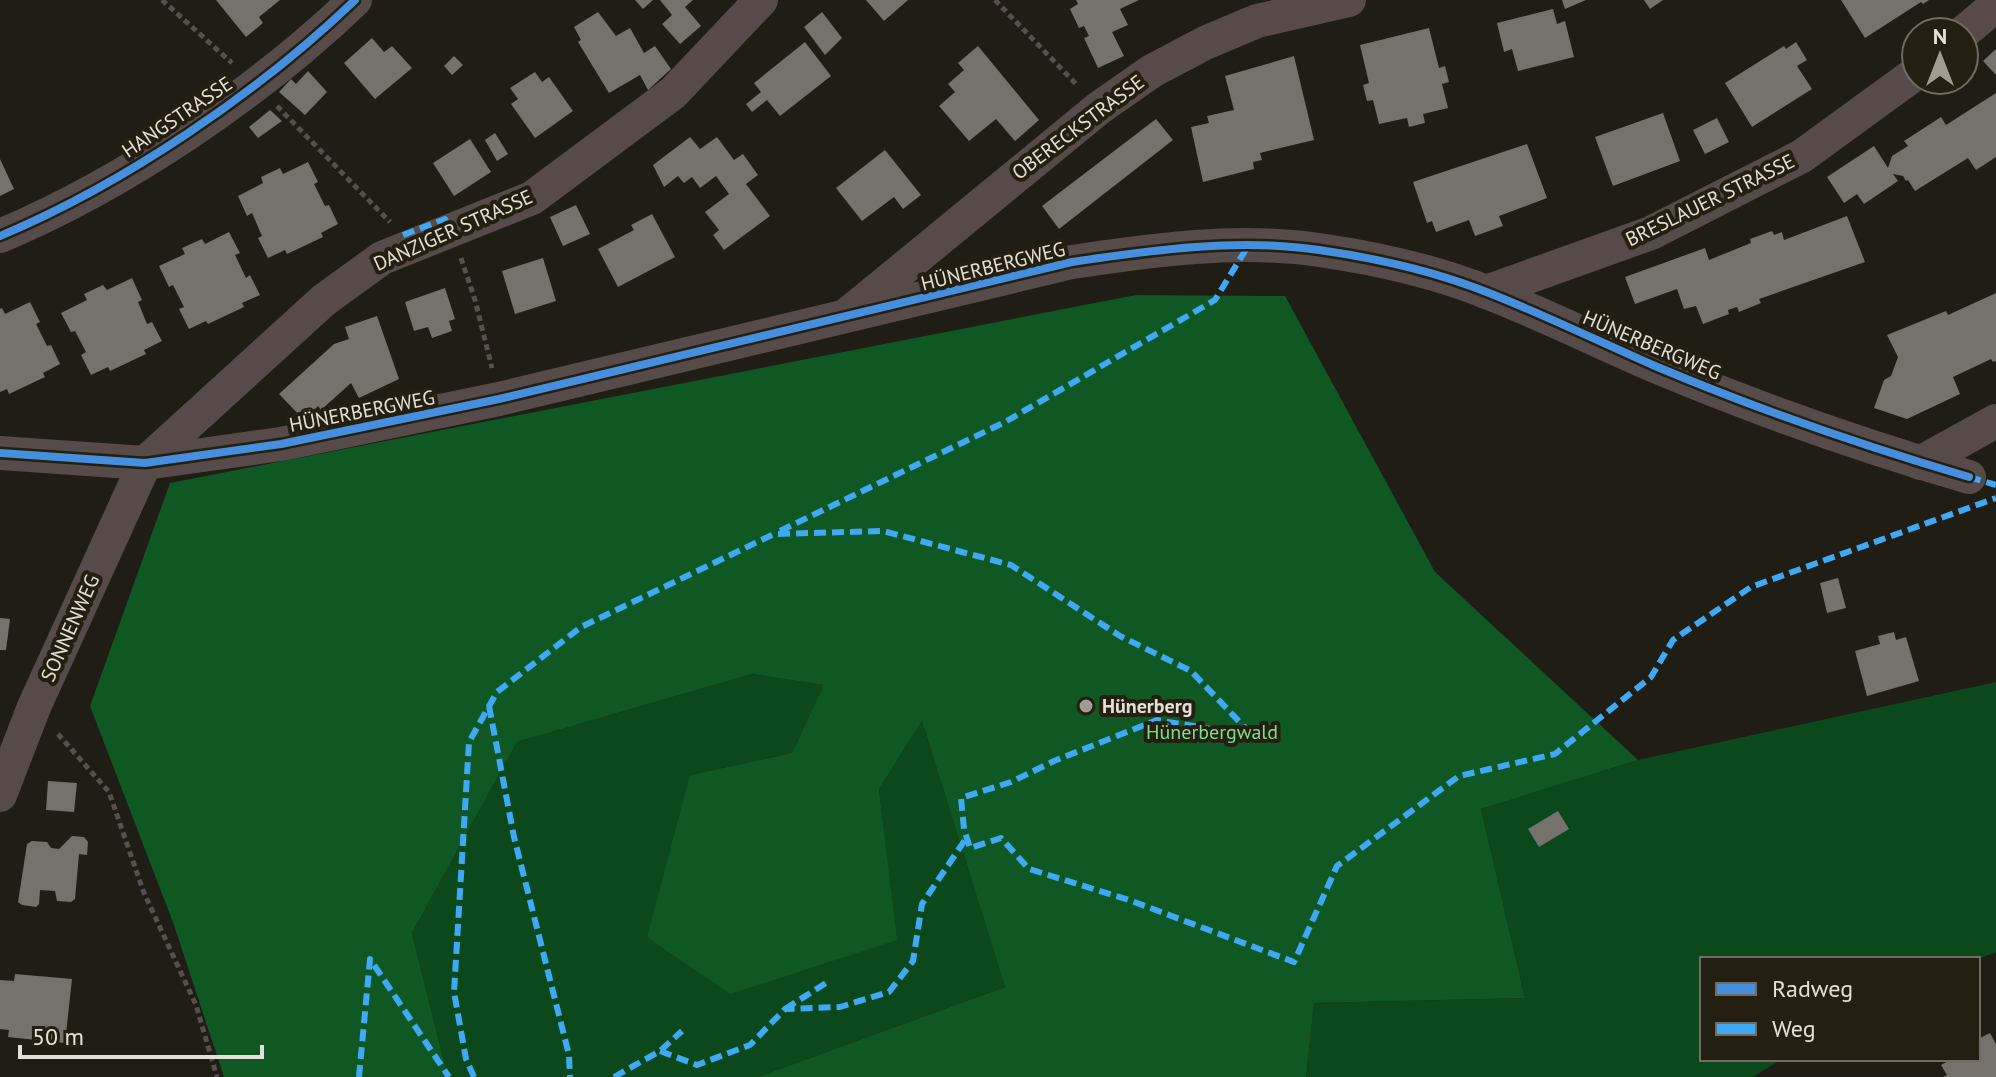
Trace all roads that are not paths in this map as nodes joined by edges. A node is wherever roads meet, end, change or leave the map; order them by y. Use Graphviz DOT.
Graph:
graph roads {
  1 [pos="355,0"];
  2 [pos="761,0"];
  3 [pos="1349,0"];
  4 [pos="1996,5"];
  5 [pos="1980,18"];
  6 [pos="1900,85"];
  7 [pos="0,236"];
  8 [pos="1486,292"];
  9 [pos="842,319"];
  10 [pos="1996,421"];
  11 [pos="0,453"];
  12 [pos="145,463"];
  13 [pos="1920,463"];
  14 [pos="1969,477"];
  15 [pos="0,795"];
  1 -- 7 [label="street, HANGSTRASSE"];
  2 -- 12 [label="street, DANZIGER STRASSE"];
  3 -- 9 [label="street, OBERECKSTRASSE"];
  4 -- 5 [label="street"];
  6 -- 8 [label="street, BRESLAUER STRASSE"];
  8 -- 9 [label="street, HÜNERBERGWEG"];
  8 -- 13 [label="street, HÜNERBERGWEG"];
  9 -- 12 [label="street, HÜNERBERGWEG"];
  10 -- 13 [label="street"];
  11 -- 12 [label="street, HÜNERBERGWEG"];
  12 -- 15 [label="street, SONNENWEG"];
  13 -- 14 [label="street, HÜNERBERGWEG"];
}
